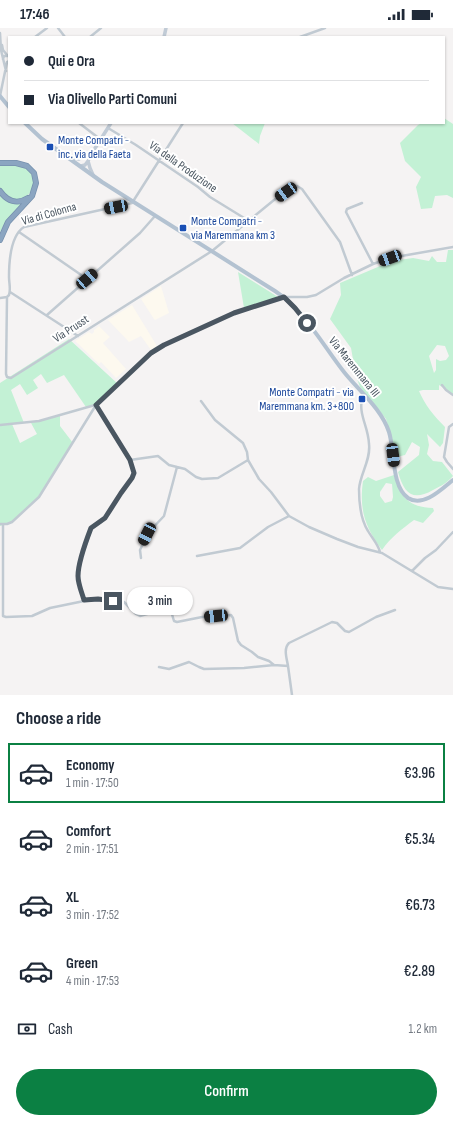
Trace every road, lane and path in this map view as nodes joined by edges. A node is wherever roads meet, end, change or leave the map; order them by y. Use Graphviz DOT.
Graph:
graph roads {
  1 [pos="47,28"];
  2 [pos="58,28"];
  3 [pos="101,28"];
  4 [pos="325,28"];
  5 [pos="0,33"];
  6 [pos="36,36"];
  7 [pos="64,36"];
  8 [pos="91,36"];
  9 [pos="303,36"];
  10 [pos="0,41"];
  11 [pos="8,55"];
  12 [pos="3,60"];
  13 [pos="8,62"];
  14 [pos="6,71"];
  15 [pos="0,96"];
  16 [pos="8,105"];
  17 [pos="26,124"];
  18 [pos="80,124"];
  19 [pos="110,124"];
  20 [pos="182,124"];
  21 [pos="108,128"];
  22 [pos="100,140"];
  23 [pos="92,153"];
  24 [pos="67,157"];
  25 [pos="83,158"];
  26 [pos="158,160"];
  27 [pos="88,161"];
  28 [pos="0,163"];
  29 [pos="81,166"];
  30 [pos="94,176"];
  31 [pos="0,191"];
  32 [pos="34,193"];
  33 [pos="133,202"];
  34 [pos="362,203"];
  35 [pos="155,216"];
  36 [pos="249,221"];
  37 [pos="19,232"];
  38 [pos="0,240"];
  39 [pos="453,247"];
  40 [pos="212,251"];
  41 [pos="373,264"];
  42 [pos="352,275"];
  43 [pos="87,279"];
  44 [pos="10,292"];
  45 [pos="7,297"];
  46 [pos="284,297"];
  47 [pos="1,298"];
  48 [pos="47,315"];
  49 [pos="78,336"];
  50 [pos="442,385"];
  51 [pos="363,394"];
  52 [pos="453,395"];
  53 [pos="200,401"];
  54 [pos="96,405"];
  55 [pos="453,424"];
  56 [pos="2,425"];
  57 [pos="130,460"];
  58 [pos="248,460"];
  59 [pos="177,467"];
  60 [pos="453,470"];
  61 [pos="453,480"];
  62 [pos="289,516"];
  63 [pos="2,524"];
  64 [pos="453,532"];
  65 [pos="381,553"];
  66 [pos="197,556"];
  67 [pos="141,558"];
  68 [pos="412,571"];
  69 [pos="453,589"];
  70 [pos="84,600"];
  71 [pos="396,610"];
  72 [pos="274,665"];
  73 [pos="288,666"];
  74 [pos="159,667"];
  75 [pos="292,695"];
  1 -- 6 [label="street"];
  2 -- 7 [label="street"];
  3 -- 8 [label="street"];
  4 -- 9 [label="street"];
  5 -- 10 [label="street"];
  10 -- 11 [label="street"];
  10 -- 12 [label="street"];
  11 -- 12 [label="street"];
  12 -- 13 [label="street"];
  12 -- 14 [label="street"];
  13 -- 14 [label="street"];
  14 -- 15 [label="street"];
  15 -- 16 [label="main road"];
  17 -- 24 [label="main road, Via Maremmana III"];
  18 -- 22 [label="street"];
  19 -- 21 [label="street"];
  20 -- 26 [label="street"];
  21 -- 22 [label="street"];
  21 -- 26 [label="street, Via della Produzione"];
  22 -- 23 [label="street"];
  23 -- 25 [label="street"];
  23 -- 27 [label="street"];
  24 -- 25 [label="street"];
  24 -- 29 [label="main road, Via Maremmana III"];
  25 -- 29 [label="street"];
  26 -- 33 [label="street"];
  26 -- 36 [label="street, Via della Produzione"];
  27 -- 29 [label="street"];
  27 -- 30 [label="street"];
  28 -- 32 [label="highway"];
  29 -- 30 [label="main road, Via Maremmana III"];
  30 -- 33 [label="main road, Via Maremmana III"];
  31 -- 32 [label="highway"];
  32 -- 38 [label="highway"];
  33 -- 35 [label="main road, Via Maremmana III"];
  33 -- 37 [label="street, Via di Colonna"];
  34 -- 41 [label="street"];
  35 -- 40 [label="main road, Via Maremmana III"];
  35 -- 43 [label="street"];
  36 -- 40 [label="street, Via Prusst"];
  36 -- 42 [label="street, Via Prusst"];
  37 -- 43 [label="street"];
  37 -- 44 [label="street, Via di Colonna"];
  39 -- 41 [label="street"];
  40 -- 46 [label="main road, Via Maremmana III"];
  40 -- 49 [label="street, Via Prusst"];
  41 -- 42 [label="street"];
  42 -- 46 [label="street"];
  43 -- 48 [label="street"];
  44 -- 45 [label="street"];
  44 -- 48 [label="street"];
  45 -- 47 [label="street"];
  45 -- 49 [label="street, Via Prusst"];
  46 -- 51 [label="main road, Via Maremmana III"];
  46 -- 54 [label="street"];
  48 -- 49 [label="street"];
  50 -- 52 [label="street"];
  51 -- 61 [label="main road, Via Maremmana III"];
  51 -- 65 [label="street"];
  53 -- 58 [label="street"];
  54 -- 56 [label="street"];
  54 -- 57 [label="street"];
  54 -- 63 [label="street"];
  55 -- 60 [label="street"];
  57 -- 59 [label="street"];
  57 -- 70 [label="street"];
  58 -- 59 [label="street"];
  58 -- 62 [label="street"];
  59 -- 67 [label="street"];
  62 -- 65 [label="street"];
  62 -- 66 [label="street"];
  63 -- 70 [label="street"];
  64 -- 68 [label="street"];
  65 -- 68 [label="street"];
  68 -- 69 [label="street"];
  70 -- 72 [label="street"];
  71 -- 73 [label="street"];
  72 -- 73 [label="street"];
  72 -- 74 [label="street"];
  73 -- 75 [label="street"];
}
